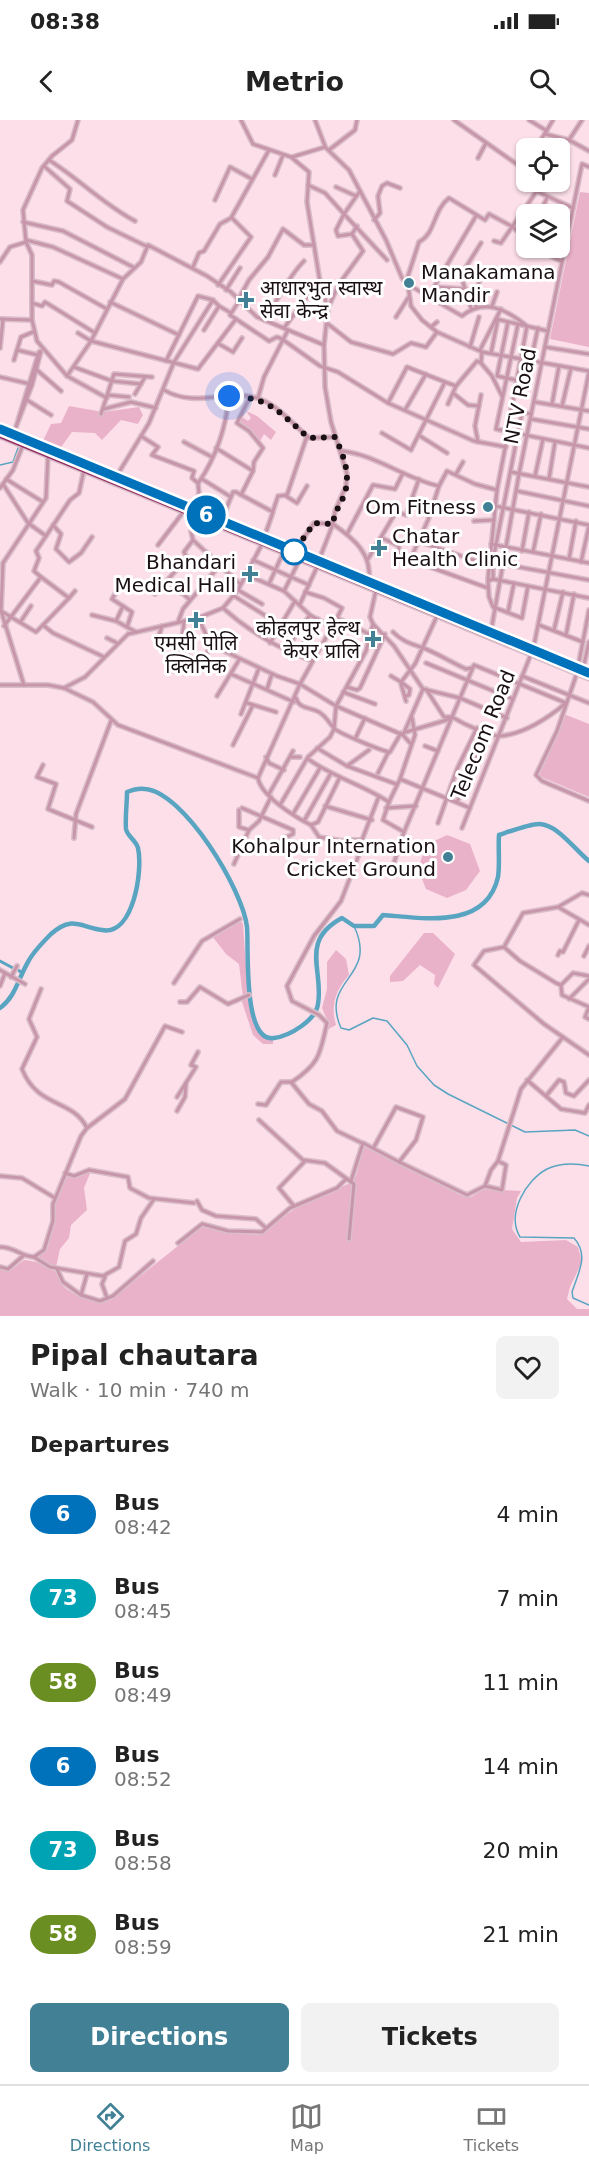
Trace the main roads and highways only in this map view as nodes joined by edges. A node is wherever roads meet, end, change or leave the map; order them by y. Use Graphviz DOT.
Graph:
graph roads {
  1 [pos="0,429"];
  2 [pos="0,435"];
  3 [pos="263,542"];
  4 [pos="318,564"];
  5 [pos="532,652"];
  6 [pos="582,671"];
  7 [pos="589,677"];
  1 -- 3 [label="highway"];
  2 -- 3 [label="highway"];
  3 -- 4 [label="highway"];
  3 -- 4 [label="highway"];
  4 -- 5 [label="highway"];
  4 -- 5 [label="highway"];
  5 -- 6 [label="highway"];
  6 -- 7 [label="highway"];
}
